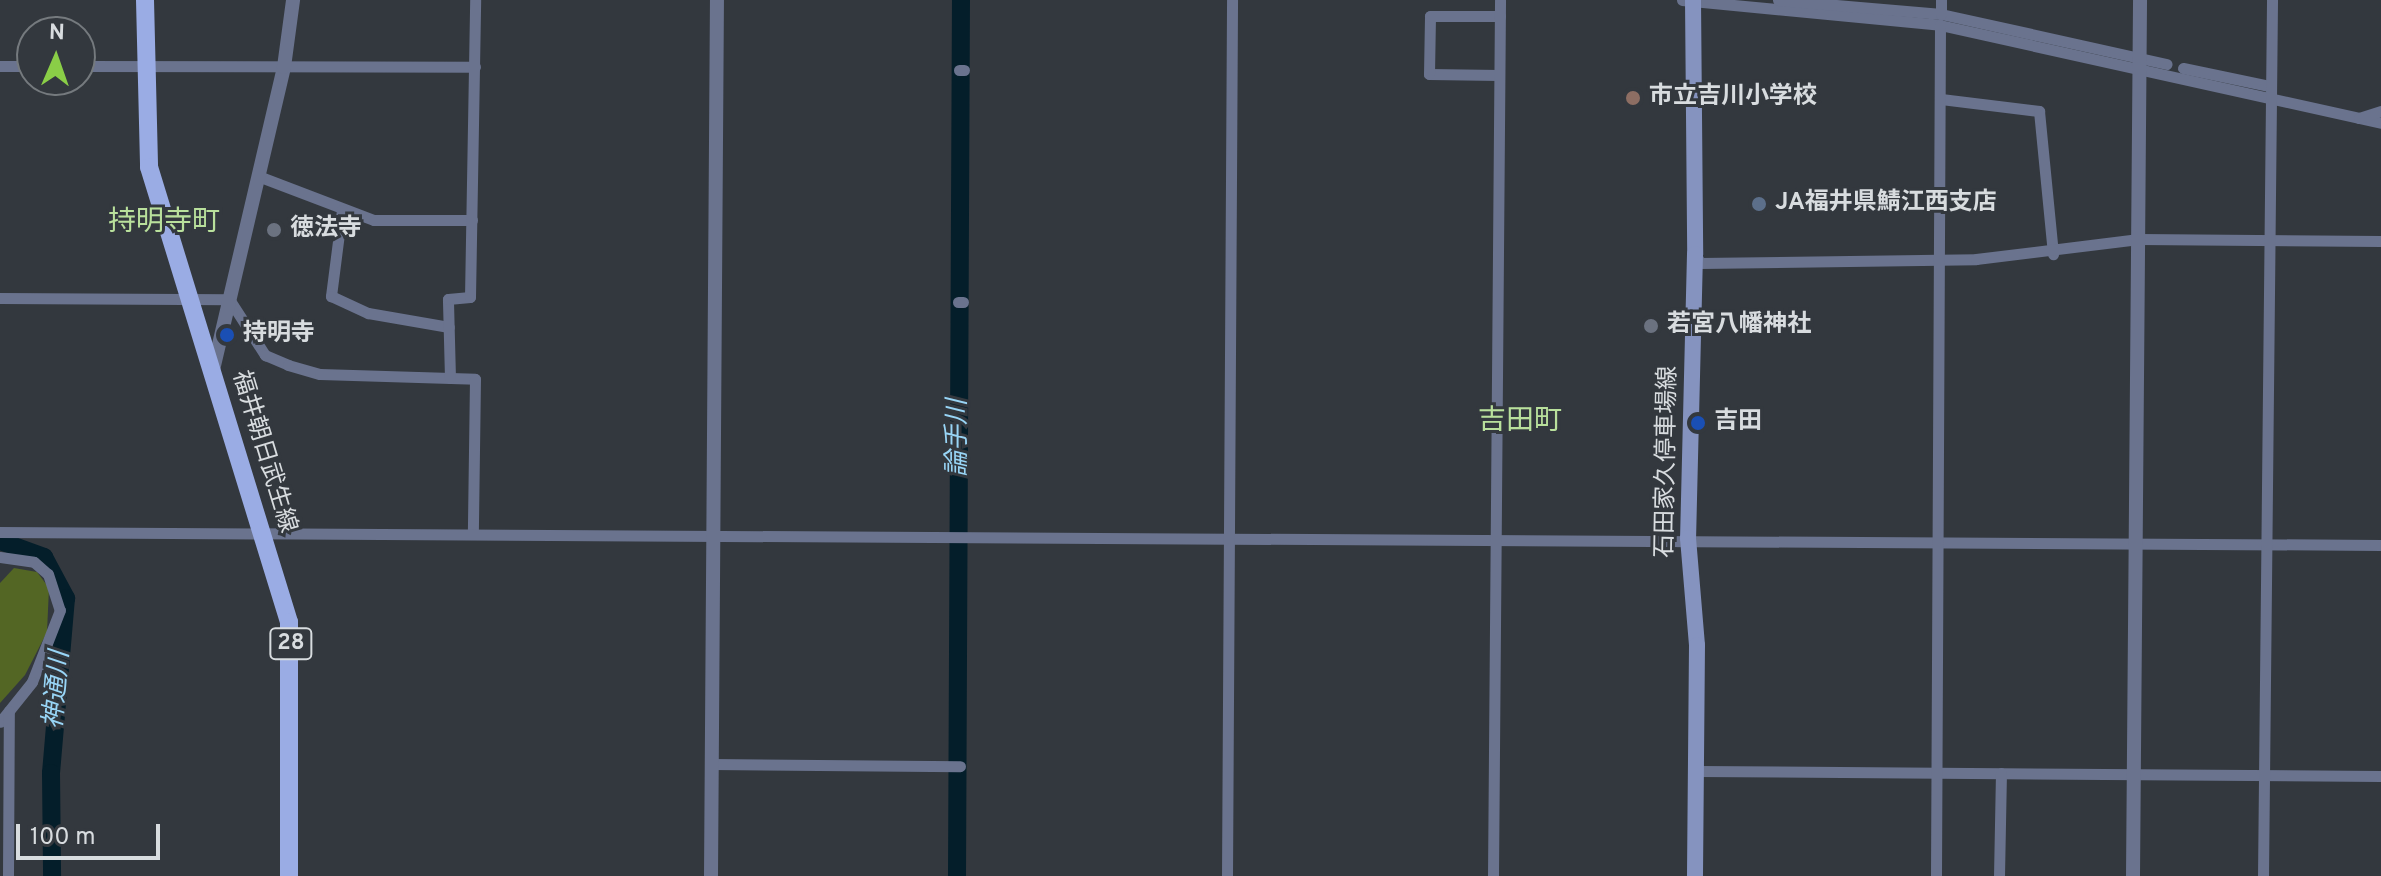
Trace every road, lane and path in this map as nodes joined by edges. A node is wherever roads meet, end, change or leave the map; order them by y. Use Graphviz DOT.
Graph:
graph roads {
  1 [pos="145,0"];
  2 [pos="293,0"];
  3 [pos="475,0"];
  4 [pos="717,0"];
  5 [pos="1232,0"];
  6 [pos="1500,0"];
  7 [pos="1682,0"];
  8 [pos="1693,0"];
  9 [pos="1778,0"];
  10 [pos="1941,0"];
  11 [pos="2140,0"];
  12 [pos="2272,0"];
  13 [pos="1500,16"];
  14 [pos="1941,20"];
  15 [pos="2139,63"];
  16 [pos="145,64"];
  17 [pos="96,66"];
  18 [pos="284,67"];
  19 [pos="475,67"];
  20 [pos="1499,75"];
  21 [pos="2269,92"];
  22 [pos="1941,99"];
  23 [pos="2381,111"];
  24 [pos="2359,118"];
  25 [pos="2381,123"];
  26 [pos="258,176"];
  27 [pos="342,210"];
  28 [pos="472,220"];
  29 [pos="2139,239"];
  30 [pos="2268,240"];
  31 [pos="2381,241"];
  32 [pos="1695,254"];
  33 [pos="2053,254"];
  34 [pos="1936,259"];
  35 [pos="0,298"];
  36 [pos="188,299"];
  37 [pos="229,299"];
  38 [pos="449,327"];
  39 [pos="213,370"];
  40 [pos="450,378"];
  41 [pos="261,530"];
  42 [pos="473,531"];
  43 [pos="714,531"];
  44 [pos="0,532"];
  45 [pos="1229,536"];
  46 [pos="1498,537"];
  47 [pos="1688,538"];
  48 [pos="1938,540"];
  49 [pos="2135,542"];
  50 [pos="2265,543"];
  51 [pos="2381,545"];
  52 [pos="0,557"];
  53 [pos="9,710"];
  54 [pos="0,722"];
  55 [pos="712,764"];
  56 [pos="957,766"];
  57 [pos="1697,771"];
  58 [pos="1937,773"];
  59 [pos="2001,773"];
  60 [pos="2133,775"];
  61 [pos="2264,775"];
  62 [pos="2381,776"];
  63 [pos="8,876"];
  64 [pos="289,876"];
  65 [pos="711,876"];
  66 [pos="1227,876"];
  67 [pos="1493,876"];
  68 [pos="1695,876"];
  69 [pos="1936,876"];
  70 [pos="1999,876"];
  71 [pos="2133,876"];
  72 [pos="2263,876"];
  1 -- 16 [label="main road, 福井朝日武生線 / 28"];
  2 -- 18 [label="street"];
  3 -- 19 [label="street"];
  4 -- 43 [label="street"];
  5 -- 45 [label="street"];
  6 -- 13 [label="street"];
  7 -- 8 [label="street"];
  8 -- 14 [label="street"];
  8 -- 32 [label="main road, 石田家久停車場線"];
  9 -- 14 [label="street"];
  10 -- 14 [label="street"];
  11 -- 15 [label="street"];
  12 -- 21 [label="street"];
  13 -- 20 [label="street"];
  13 -- 20 [label="street"];
  14 -- 15 [label="street"];
  14 -- 22 [label="street"];
  15 -- 21 [label="street"];
  15 -- 29 [label="street"];
  16 -- 17 [label="street"];
  16 -- 18 [label="street"];
  16 -- 36 [label="main road, 福井朝日武生線 / 28"];
  18 -- 19 [label="street"];
  18 -- 26 [label="street"];
  19 -- 28 [label="street"];
  20 -- 46 [label="street"];
  21 -- 24 [label="street"];
  21 -- 30 [label="street"];
  22 -- 33 [label="street"];
  22 -- 34 [label="street"];
  23 -- 24 [label="street"];
  24 -- 25 [label="street"];
  26 -- 27 [label="street"];
  26 -- 37 [label="street"];
  27 -- 28 [label="street"];
  27 -- 38 [label="street"];
  28 -- 38 [label="street"];
  29 -- 30 [label="street"];
  29 -- 33 [label="street"];
  29 -- 49 [label="street"];
  30 -- 31 [label="street"];
  30 -- 50 [label="street"];
  32 -- 34 [label="street"];
  32 -- 47 [label="main road, 石田家久停車場線"];
  33 -- 34 [label="street"];
  34 -- 48 [label="street"];
  35 -- 36 [label="street"];
  36 -- 37 [label="street"];
  36 -- 39 [label="main road, 福井朝日武生線 / 28"];
  37 -- 39 [label="street"];
  37 -- 40 [label="street"];
  38 -- 40 [label="street"];
  39 -- 41 [label="main road, 福井朝日武生線 / 28"];
  40 -- 42 [label="street"];
  41 -- 42 [label="street"];
  41 -- 44 [label="street"];
  41 -- 64 [label="main road, 福井朝日武生線 / 28"];
  42 -- 43 [label="street"];
  43 -- 45 [label="street"];
  43 -- 55 [label="street"];
  45 -- 46 [label="street"];
  45 -- 66 [label="street"];
  46 -- 47 [label="street"];
  46 -- 67 [label="street"];
  47 -- 48 [label="street"];
  47 -- 57 [label="main road, 石田家久停車場線"];
  48 -- 49 [label="street"];
  48 -- 58 [label="street"];
  49 -- 50 [label="street"];
  49 -- 60 [label="street"];
  50 -- 51 [label="street"];
  50 -- 61 [label="street"];
  52 -- 53 [label="street"];
  53 -- 54 [label="street"];
  53 -- 63 [label="street"];
  55 -- 56 [label="street"];
  55 -- 65 [label="street"];
  57 -- 58 [label="street"];
  57 -- 68 [label="main road, 石田家久停車場線"];
  58 -- 59 [label="street"];
  58 -- 69 [label="street"];
  59 -- 60 [label="street"];
  59 -- 70 [label="street"];
  60 -- 61 [label="street"];
  60 -- 71 [label="street"];
  61 -- 62 [label="street"];
  61 -- 72 [label="street"];
}
